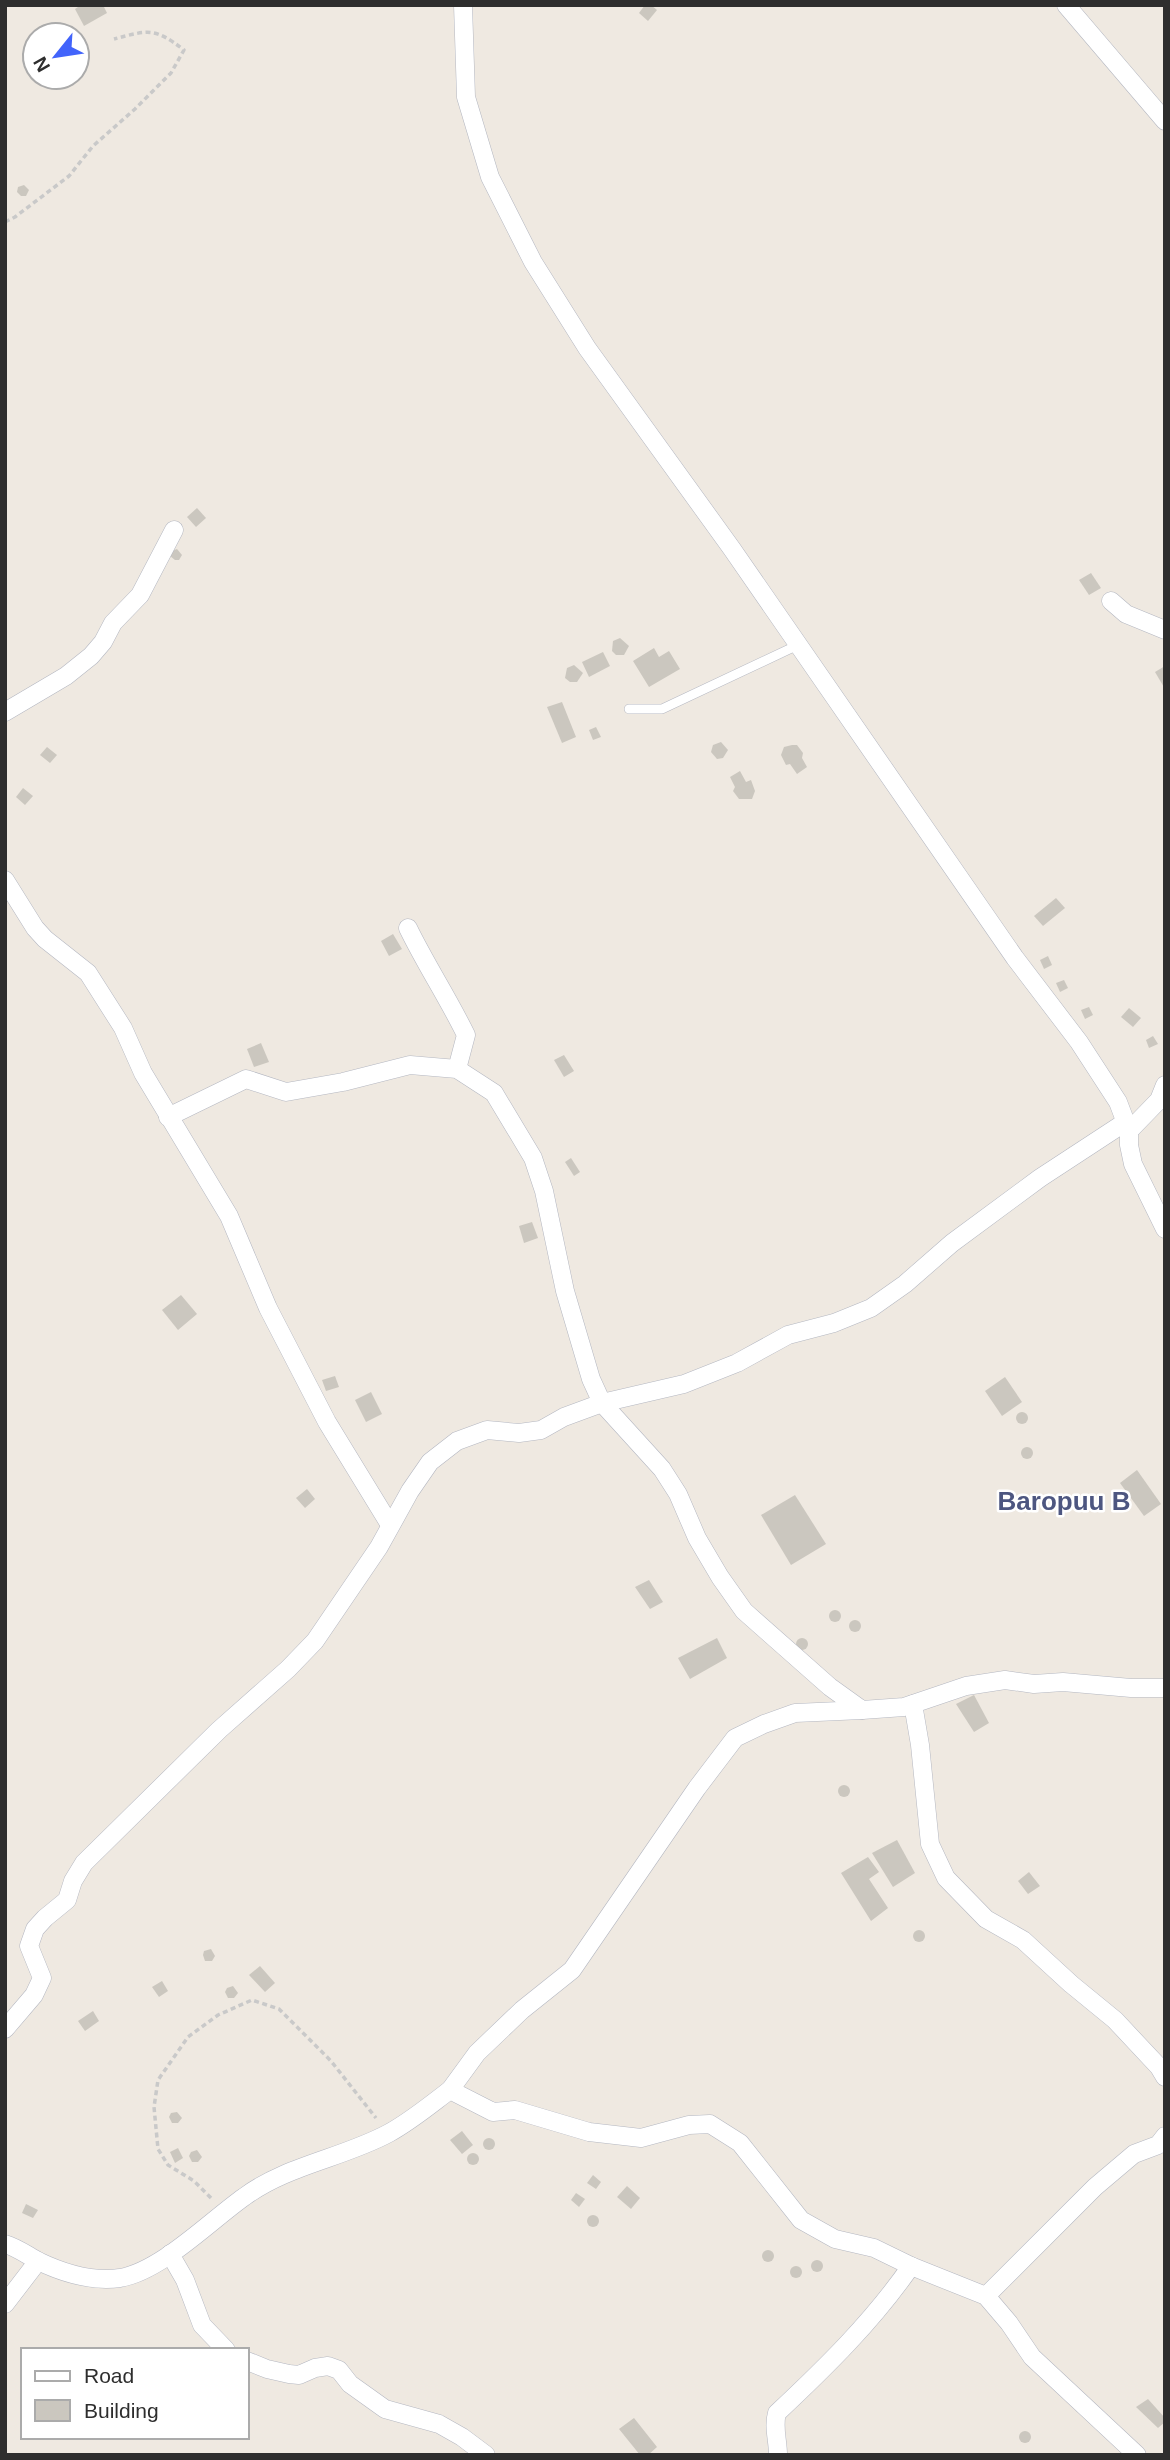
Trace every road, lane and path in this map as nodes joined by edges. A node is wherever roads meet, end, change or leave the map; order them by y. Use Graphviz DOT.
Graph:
graph roads {
  1 [pos="463,5"];
  2 [pos="1066,5"];
  3 [pos="114,38"];
  4 [pos="1165,121"];
  5 [pos="5,222"];
  6 [pos="174,530"];
  7 [pos="1111,601"];
  8 [pos="1165,630"];
  9 [pos="798,645"];
  10 [pos="629,709"];
  11 [pos="5,712"];
  12 [pos="5,880"];
  13 [pos="408,928"];
  14 [pos="457,1069"];
  15 [pos="1165,1085"];
  16 [pos="168,1117"];
  17 [pos="1127,1127"];
  18 [pos="1165,1229"];
  19 [pos="602,1403"];
  20 [pos="390,1525"];
  21 [pos="1165,1688"];
  22 [pos="913,1704"];
  23 [pos="862,1710"];
  24 [pos="5,2029"];
  25 [pos="1165,2077"];
  26 [pos="450,2090"];
  27 [pos="388,2133"];
  28 [pos="1165,2136"];
  29 [pos="224,2212"];
  30 [pos="5,2243"];
  31 [pos="170,2254"];
  32 [pos="38,2261"];
  33 [pos="911,2266"];
  34 [pos="986,2297"];
  35 [pos="5,2304"];
  36 [pos="224,2348"];
  37 [pos="248,2361"];
  38 [pos="486,2455"];
  39 [pos="778,2455"];
  40 [pos="1138,2455"];
  1 -- 9 [label="street"];
  2 -- 4 [label="street"];
  3 -- 5 [label="path"];
  6 -- 11 [label="street"];
  7 -- 8 [label="street"];
  9 -- 10 [label="lane"];
  9 -- 17 [label="street"];
  12 -- 16 [label="street"];
  13 -- 14 [label="street"];
  14 -- 16 [label="street"];
  14 -- 19 [label="street"];
  15 -- 17 [label="street"];
  16 -- 20 [label="street"];
  17 -- 18 [label="street"];
  17 -- 19 [label="street"];
  19 -- 20 [label="street"];
  19 -- 23 [label="street"];
  20 -- 24 [label="street"];
  21 -- 22 [label="street"];
  22 -- 23 [label="street"];
  22 -- 25 [label="street"];
  23 -- 26 [label="street"];
  26 -- 27 [label="street"];
  26 -- 33 [label="street"];
  27 -- 29 [label="street"];
  27 -- 29 [label="path"];
  28 -- 34 [label="street"];
  29 -- 31 [label="street"];
  30 -- 32 [label="street"];
  31 -- 32 [label="street"];
  31 -- 36 [label="street"];
  32 -- 35 [label="street"];
  33 -- 34 [label="street"];
  33 -- 39 [label="street"];
  34 -- 40 [label="street"];
  37 -- 38 [label="street"];
}
